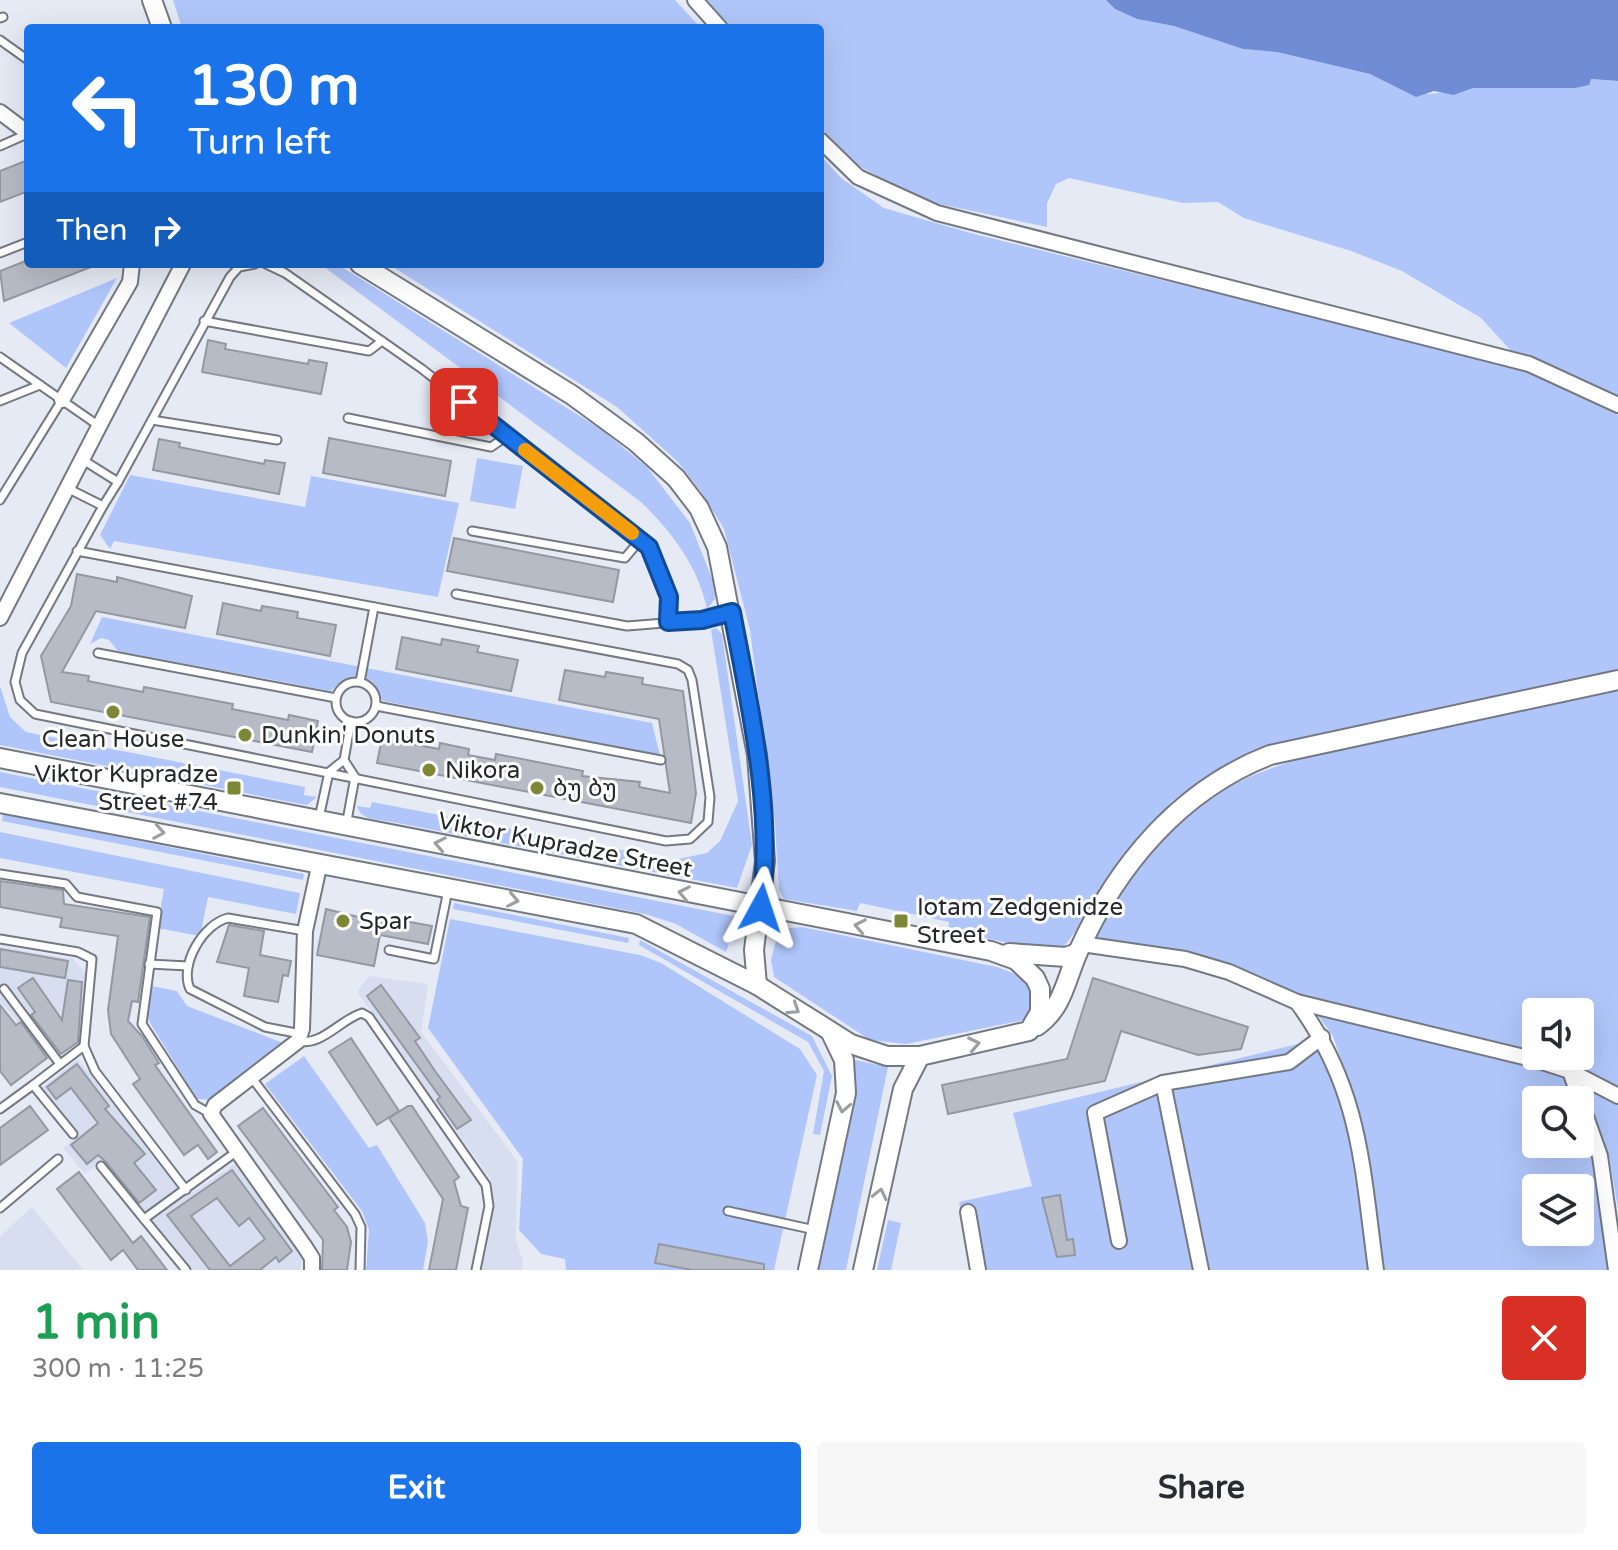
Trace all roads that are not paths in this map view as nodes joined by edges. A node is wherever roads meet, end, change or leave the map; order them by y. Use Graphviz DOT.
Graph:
graph roads {
  1 [pos="152,0"];
  2 [pos="695,0"];
  3 [pos="161,24"];
  4 [pos="716,24"];
  5 [pos="0,40"];
  6 [pos="24,57"];
  7 [pos="0,112"];
  8 [pos="24,130"];
  9 [pos="24,135"];
  10 [pos="824,144"];
  11 [pos="0,146"];
  12 [pos="24,244"];
  13 [pos="0,253"];
  14 [pos="132,268"];
  15 [pos="181,268"];
  16 [pos="238,268"];
  17 [pos="274,268"];
  18 [pos="366,268"];
  19 [pos="204,321"];
  20 [pos="382,341"];
  21 [pos="0,357"];
  22 [pos="40,385"];
  23 [pos="62,400"];
  24 [pos="0,401"];
  25 [pos="1618,405"];
  26 [pos="348,418"];
  27 [pos="152,420"];
  28 [pos="99,426"];
  29 [pos="507,436"];
  30 [pos="277,440"];
  31 [pos="82,459"];
  32 [pos="118,482"];
  33 [pos="67,488"];
  34 [pos="0,500"];
  35 [pos="103,506"];
  36 [pos="472,531"];
  37 [pos="640,540"];
  38 [pos="77,551"];
  39 [pos="456,594"];
  40 [pos="6,596"];
  41 [pos="374,607"];
  42 [pos="732,612"];
  43 [pos="0,618"];
  44 [pos="668,622"];
  45 [pos="98,653"];
  46 [pos="1618,680"];
  47 [pos="360,682"];
  48 [pos="336,698"];
  49 [pos="376,706"];
  50 [pos="351,721"];
  51 [pos="0,758"];
  52 [pos="344,760"];
  53 [pos="661,760"];
  54 [pos="329,772"];
  55 [pos="355,777"];
  56 [pos="0,803"];
  57 [pos="319,821"];
  58 [pos="346,826"];
  59 [pos="320,862"];
  60 [pos="0,874"];
  61 [pos="448,888"];
  62 [pos="761,908"];
  63 [pos="305,931"];
  64 [pos="0,939"];
  65 [pos="1080,948"];
  66 [pos="389,950"];
  67 [pos="991,951"];
  68 [pos="149,964"];
  69 [pos="188,966"];
  70 [pos="757,985"];
  71 [pos="4,989"];
  72 [pos="1297,1002"];
  73 [pos="1029,1031"];
  74 [pos="831,1033"];
  75 [pos="299,1037"];
  76 [pos="1322,1037"];
  77 [pos="84,1046"];
  78 [pos="920,1056"];
  79 [pos="60,1064"];
  80 [pos="1570,1071"];
  81 [pos="252,1078"];
  82 [pos="1163,1083"];
  83 [pos="33,1085"];
  84 [pos="1618,1096"];
  85 [pos="0,1109"];
  86 [pos="211,1114"];
  87 [pos="73,1134"];
  88 [pos="236,1152"];
  89 [pos="58,1159"];
  90 [pos="101,1166"];
  91 [pos="186,1190"];
  92 [pos="0,1208"];
  93 [pos="728,1211"];
  94 [pos="968,1212"];
  95 [pos="144,1219"];
  96 [pos="817,1231"];
  97 [pos="1119,1241"];
  98 [pos="186,1270"];
  99 [pos="312,1270"];
  100 [pos="360,1270"];
  101 [pos="476,1270"];
  102 [pos="808,1270"];
  103 [pos="863,1270"];
  104 [pos="978,1270"];
  105 [pos="1201,1270"];
  106 [pos="1376,1270"];
  107 [pos="1616,1270"];
  1 -- 3 [label="main road"];
  2 -- 4 [label="street"];
  5 -- 6 [label="lane"];
  7 -- 8 [label="street"];
  9 -- 11 [label="lane"];
  10 -- 25 [label="street"];
  12 -- 13 [label="lane"];
  14 -- 23 [label="street"];
  15 -- 28 [label="street"];
  16 -- 19 [label="lane"];
  17 -- 20 [label="lane"];
  18 -- 42 [label="main road"];
  19 -- 20 [label="lane"];
  19 -- 27 [label="lane"];
  20 -- 29 [label="lane"];
  21 -- 22 [label="lane"];
  22 -- 23 [label="lane"];
  22 -- 24 [label="lane"];
  23 -- 28 [label="lane"];
  23 -- 34 [label="lane"];
  26 -- 29 [label="lane"];
  27 -- 30 [label="lane"];
  27 -- 32 [label="lane"];
  28 -- 31 [label="street"];
  29 -- 37 [label="lane"];
  31 -- 32 [label="lane"];
  31 -- 33 [label="street"];
  32 -- 35 [label="lane"];
  33 -- 35 [label="lane"];
  33 -- 40 [label="street"];
  35 -- 38 [label="lane"];
  36 -- 37 [label="lane"];
  37 -- 44 [label="lane"];
  38 -- 41 [label="lane"];
  38 -- 54 [label="lane"];
  39 -- 44 [label="lane"];
  40 -- 43 [label="street"];
  41 -- 47 [label="lane"];
  41 -- 55 [label="lane"];
  42 -- 44 [label="lane"];
  42 -- 62 [label="main road"];
  45 -- 48 [label="lane"];
  46 -- 65 [label="main road"];
  47 -- 48 [label="lane"];
  47 -- 49 [label="lane"];
  48 -- 50 [label="lane"];
  49 -- 50 [label="lane"];
  49 -- 53 [label="lane"];
  50 -- 52 [label="lane"];
  51 -- 57 [label="main road, Viktor Kupradze Street"];
  52 -- 54 [label="lane"];
  52 -- 55 [label="lane"];
  54 -- 55 [label="lane"];
  54 -- 57 [label="lane"];
  55 -- 58 [label="lane"];
  56 -- 59 [label="main road, one-way"];
  57 -- 58 [label="main road, Viktor Kupradze Street"];
  62 -- 58 [label="main road, Viktor Kupradze Street, one-way"];
  59 -- 61 [label="main road"];
  59 -- 63 [label="street"];
  60 -- 68 [label="lane"];
  61 -- 66 [label="lane"];
  61 -- 70 [label="main road, one-way"];
  67 -- 62 [label="main road, Viktor Kupradze Street, one-way"];
  62 -- 70 [label="main road"];
  63 -- 69 [label="lane"];
  63 -- 75 [label="street"];
  64 -- 77 [label="lane"];
  65 -- 67 [label="main road"];
  65 -- 72 [label="street"];
  65 -- 73 [label="main road"];
  67 -- 73 [label="main road, Viktor Kupradze Street"];
  68 -- 69 [label="lane"];
  68 -- 86 [label="lane"];
  69 -- 75 [label="lane"];
  70 -- 74 [label="main road, one-way"];
  71 -- 79 [label="lane"];
  72 -- 76 [label="street"];
  72 -- 80 [label="street"];
  78 -- 73 [label="main road, one-way"];
  74 -- 78 [label="main road"];
  74 -- 96 [label="main road, one-way"];
  75 -- 81 [label="street"];
  75 -- 101 [label="lane"];
  76 -- 82 [label="street"];
  76 -- 106 [label="street"];
  77 -- 79 [label="lane"];
  77 -- 91 [label="lane"];
  103 -- 78 [label="main road, one-way"];
  79 -- 83 [label="lane"];
  80 -- 84 [label="street"];
  80 -- 107 [label="street"];
  81 -- 86 [label="street"];
  81 -- 100 [label="lane"];
  82 -- 97 [label="street"];
  82 -- 105 [label="street"];
  83 -- 85 [label="lane"];
  83 -- 87 [label="lane"];
  86 -- 88 [label="street"];
  88 -- 91 [label="lane"];
  88 -- 99 [label="street"];
  89 -- 92 [label="lane"];
  90 -- 95 [label="lane"];
  91 -- 95 [label="lane"];
  93 -- 96 [label="lane"];
  94 -- 104 [label="street"];
  95 -- 98 [label="lane"];
  96 -- 102 [label="main road"];
}
